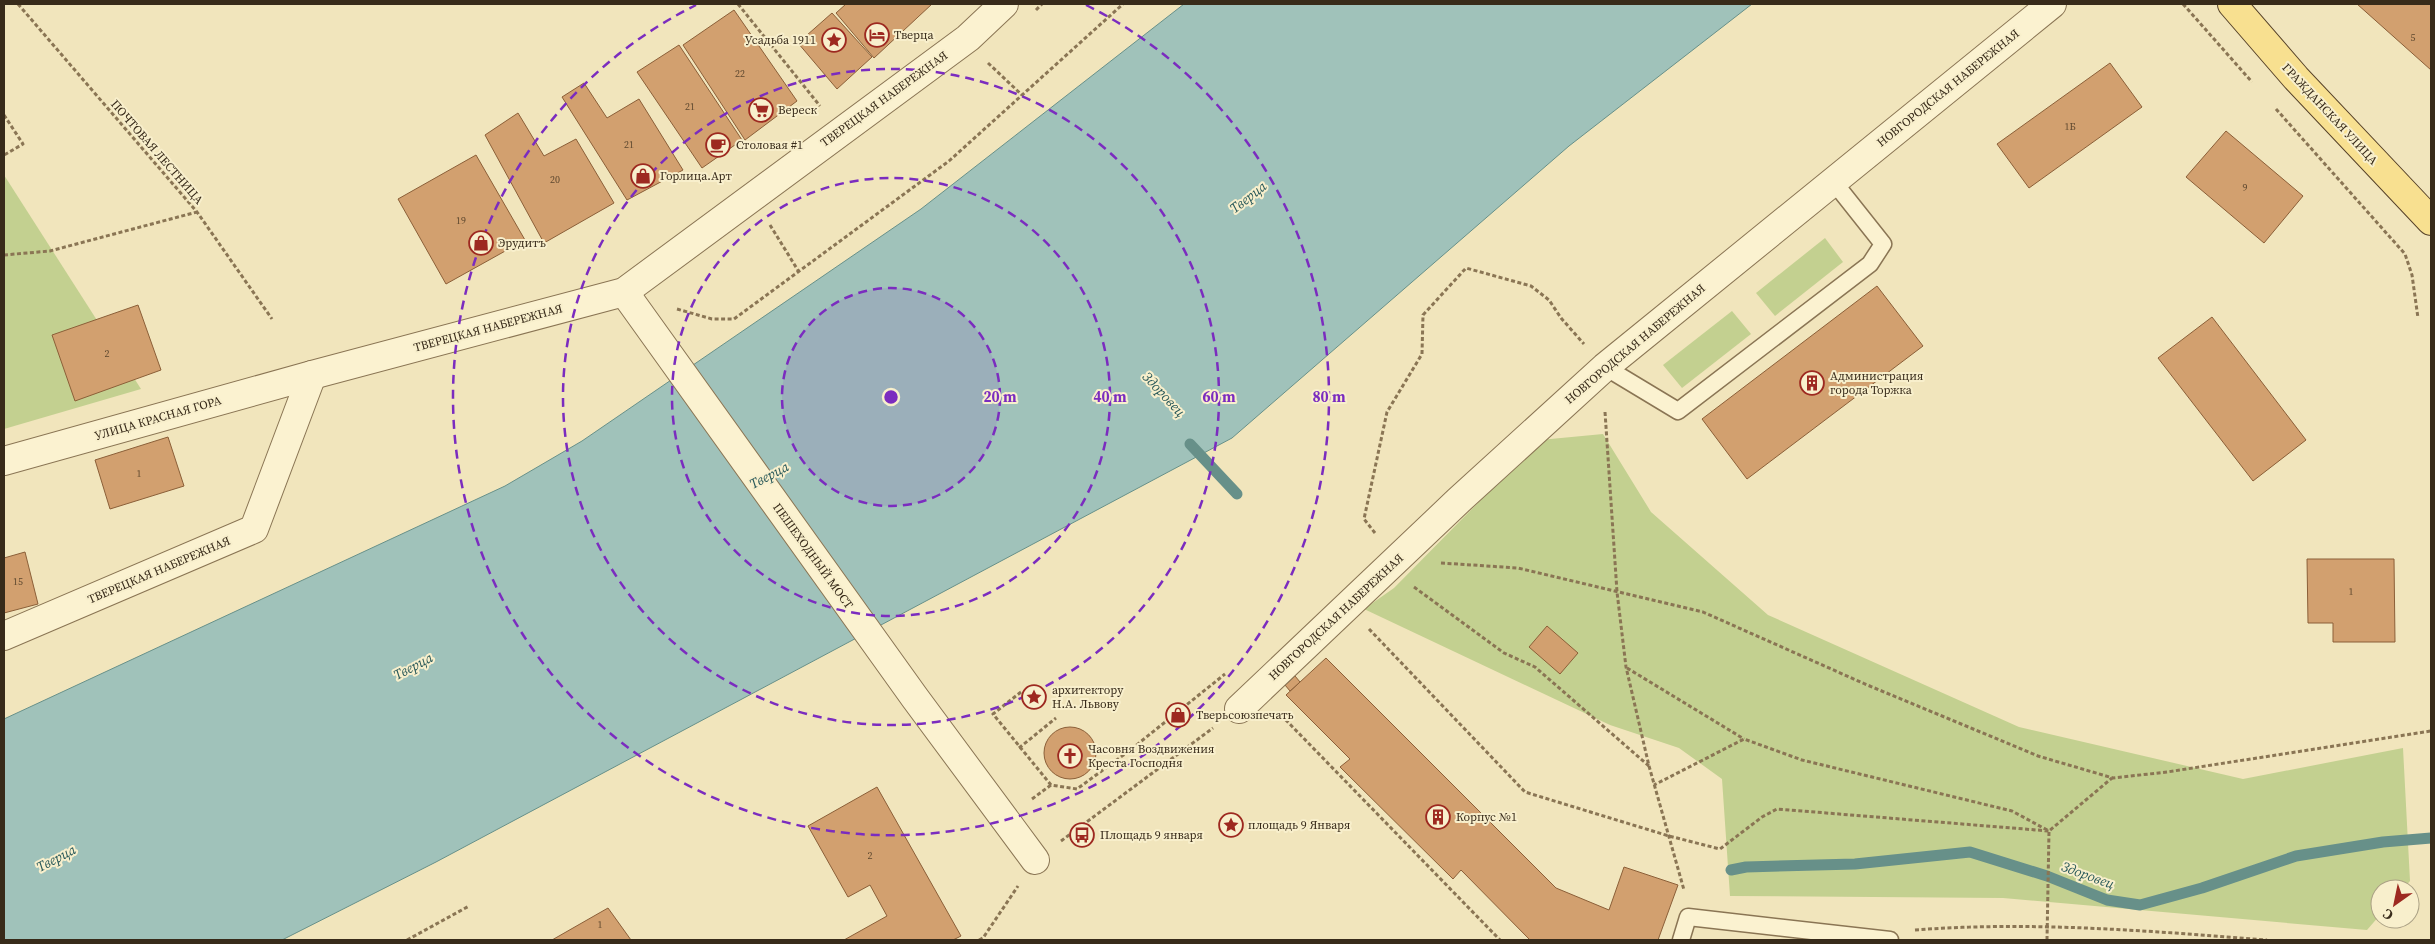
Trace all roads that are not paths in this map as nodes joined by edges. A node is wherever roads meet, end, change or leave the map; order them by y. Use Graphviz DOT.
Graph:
graph roads {
  1 [pos="1004,4"];
  2 [pos="2052,4"];
  3 [pos="2232,4"];
  4 [pos="1833,181"];
  5 [pos="2431,221"];
  6 [pos="624,292"];
  7 [pos="1604,367"];
  8 [pos="312,375"];
  9 [pos="4,461"];
  10 [pos="4,636"];
  11 [pos="1248,700"];
  12 [pos="1035,860"];
  13 [pos="1681,940"];
  14 [pos="1890,940"];
  1 -- 6 [label="street, ТВЕРЕЦКАЯ НАБЕРЕЖНАЯ"];
  2 -- 4 [label="street, НОВГОРОДСКАЯ НАБЕРЕЖНАЯ"];
  3 -- 5 [label="main road, ГРАЖДАНСКАЯ УЛИЦА"];
  4 -- 7 [label="street, НОВГОРОДСКАЯ НАБЕРЕЖНАЯ"];
  4 -- 7 [label="lane"];
  6 -- 8 [label="street, ТВЕРЕЦКАЯ НАБЕРЕЖНАЯ"];
  6 -- 12 [label="street, ПЕШЕХОДНЫЙ МОСТ"];
  7 -- 11 [label="street, НОВГОРОДСКАЯ НАБЕРЕЖНАЯ"];
  8 -- 9 [label="street, УЛИЦА КРАСНАЯ ГОРА"];
  8 -- 10 [label="street, ТВЕРЕЦКАЯ НАБЕРЕЖНАЯ"];
  13 -- 14 [label="lane"];
}
